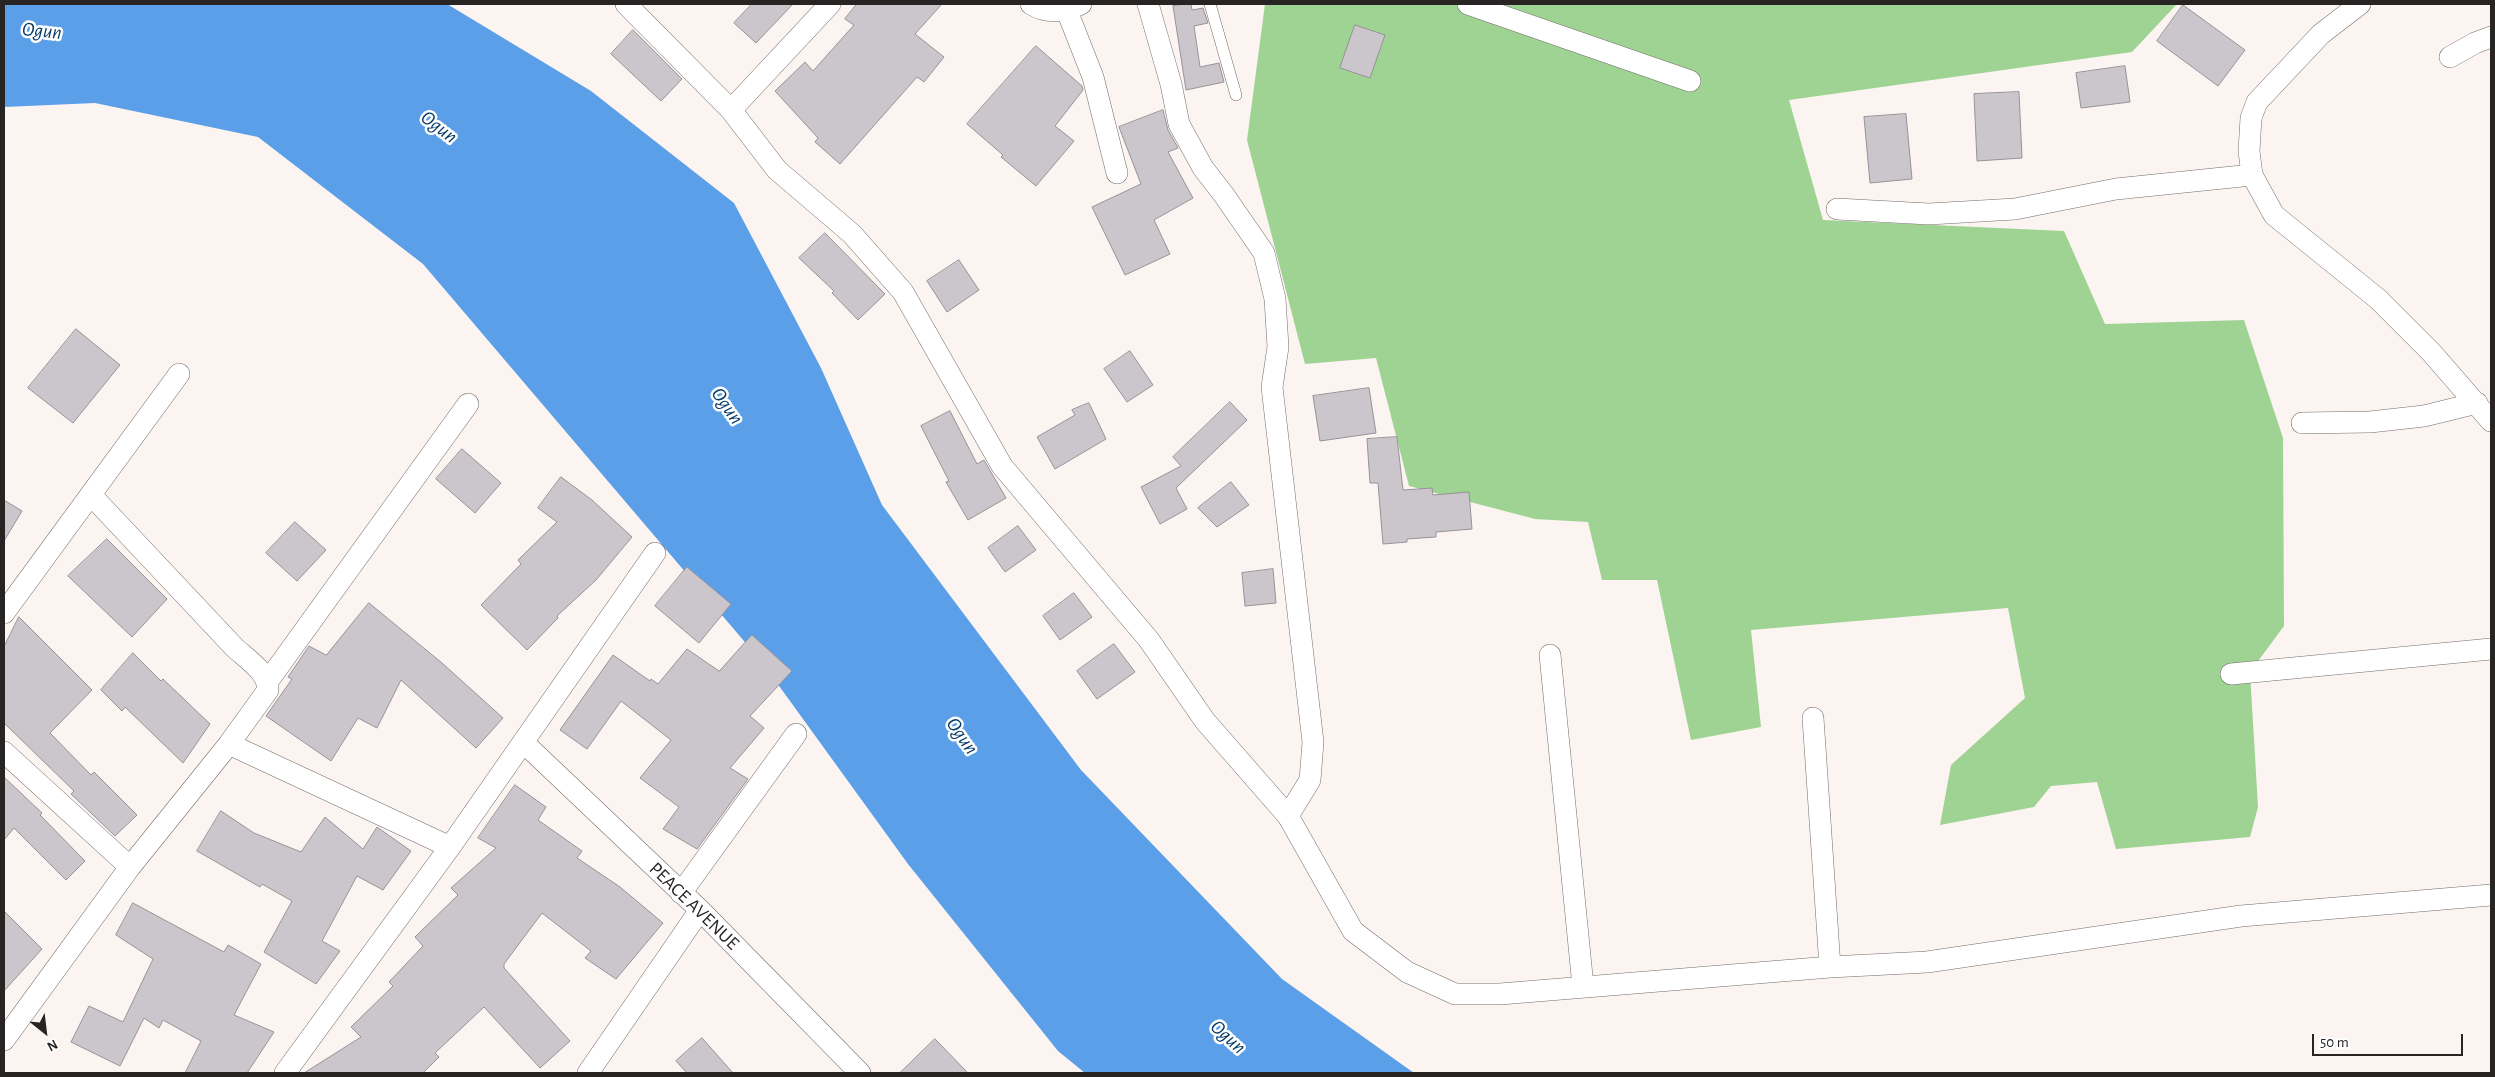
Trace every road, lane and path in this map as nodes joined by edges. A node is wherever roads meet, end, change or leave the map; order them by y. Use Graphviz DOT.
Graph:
graph roads {
  1 [pos="626,4"];
  2 [pos="830,4"];
  3 [pos="1031,4"];
  4 [pos="1148,4"];
  5 [pos="1210,4"];
  6 [pos="1468,4"];
  7 [pos="2360,4"];
  8 [pos="1074,7"];
  9 [pos="2491,37"];
  10 [pos="2450,57"];
  11 [pos="1690,81"];
  12 [pos="1236,95"];
  13 [pos="731,110"];
  14 [pos="1117,173"];
  15 [pos="2252,175"];
  16 [pos="1836,209"];
  17 [pos="179,374"];
  18 [pos="2477,403"];
  19 [pos="468,404"];
  20 [pos="2491,421"];
  21 [pos="2302,423"];
  22 [pos="91,496"];
  23 [pos="655,553"];
  24 [pos="4,613"];
  25 [pos="2491,649"];
  26 [pos="1550,655"];
  27 [pos="2231,674"];
  28 [pos="268,681"];
  29 [pos="1813,718"];
  30 [pos="796,734"];
  31 [pos="523,742"];
  32 [pos="229,744"];
  33 [pos="4,752"];
  34 [pos="1288,816"];
  35 [pos="450,847"];
  36 [pos="130,867"];
  37 [pos="682,893"];
  38 [pos="2491,895"];
  39 [pos="700,910"];
  40 [pos="1830,967"];
  41 [pos="1583,986"];
  42 [pos="4,1040"];
  43 [pos="285,1073"];
  44 [pos="588,1073"];
  45 [pos="860,1073"];
  1 -- 13 [label="street"];
  2 -- 13 [label="street"];
  3 -- 8 [label="street"];
  4 -- 34 [label="street"];
  5 -- 12 [label="lane"];
  6 -- 11 [label="street"];
  7 -- 15 [label="street"];
  8 -- 14 [label="street"];
  9 -- 10 [label="street"];
  13 -- 34 [label="street"];
  15 -- 16 [label="street"];
  15 -- 18 [label="street"];
  17 -- 22 [label="street"];
  18 -- 20 [label="street"];
  18 -- 21 [label="street"];
  19 -- 28 [label="street"];
  22 -- 24 [label="street"];
  22 -- 28 [label="street"];
  23 -- 31 [label="street"];
  25 -- 27 [label="street"];
  26 -- 41 [label="street"];
  28 -- 32 [label="street"];
  29 -- 40 [label="street"];
  30 -- 37 [label="street"];
  31 -- 35 [label="street"];
  31 -- 37 [label="street, PEACE AVENUE"];
  32 -- 35 [label="street"];
  32 -- 36 [label="street"];
  33 -- 36 [label="street"];
  34 -- 41 [label="street"];
  35 -- 43 [label="street"];
  36 -- 42 [label="street"];
  37 -- 39 [label="street, PEACE AVENUE"];
  38 -- 40 [label="street"];
  39 -- 44 [label="street"];
  39 -- 45 [label="street, PEACE AVENUE"];
  40 -- 41 [label="street"];
}
